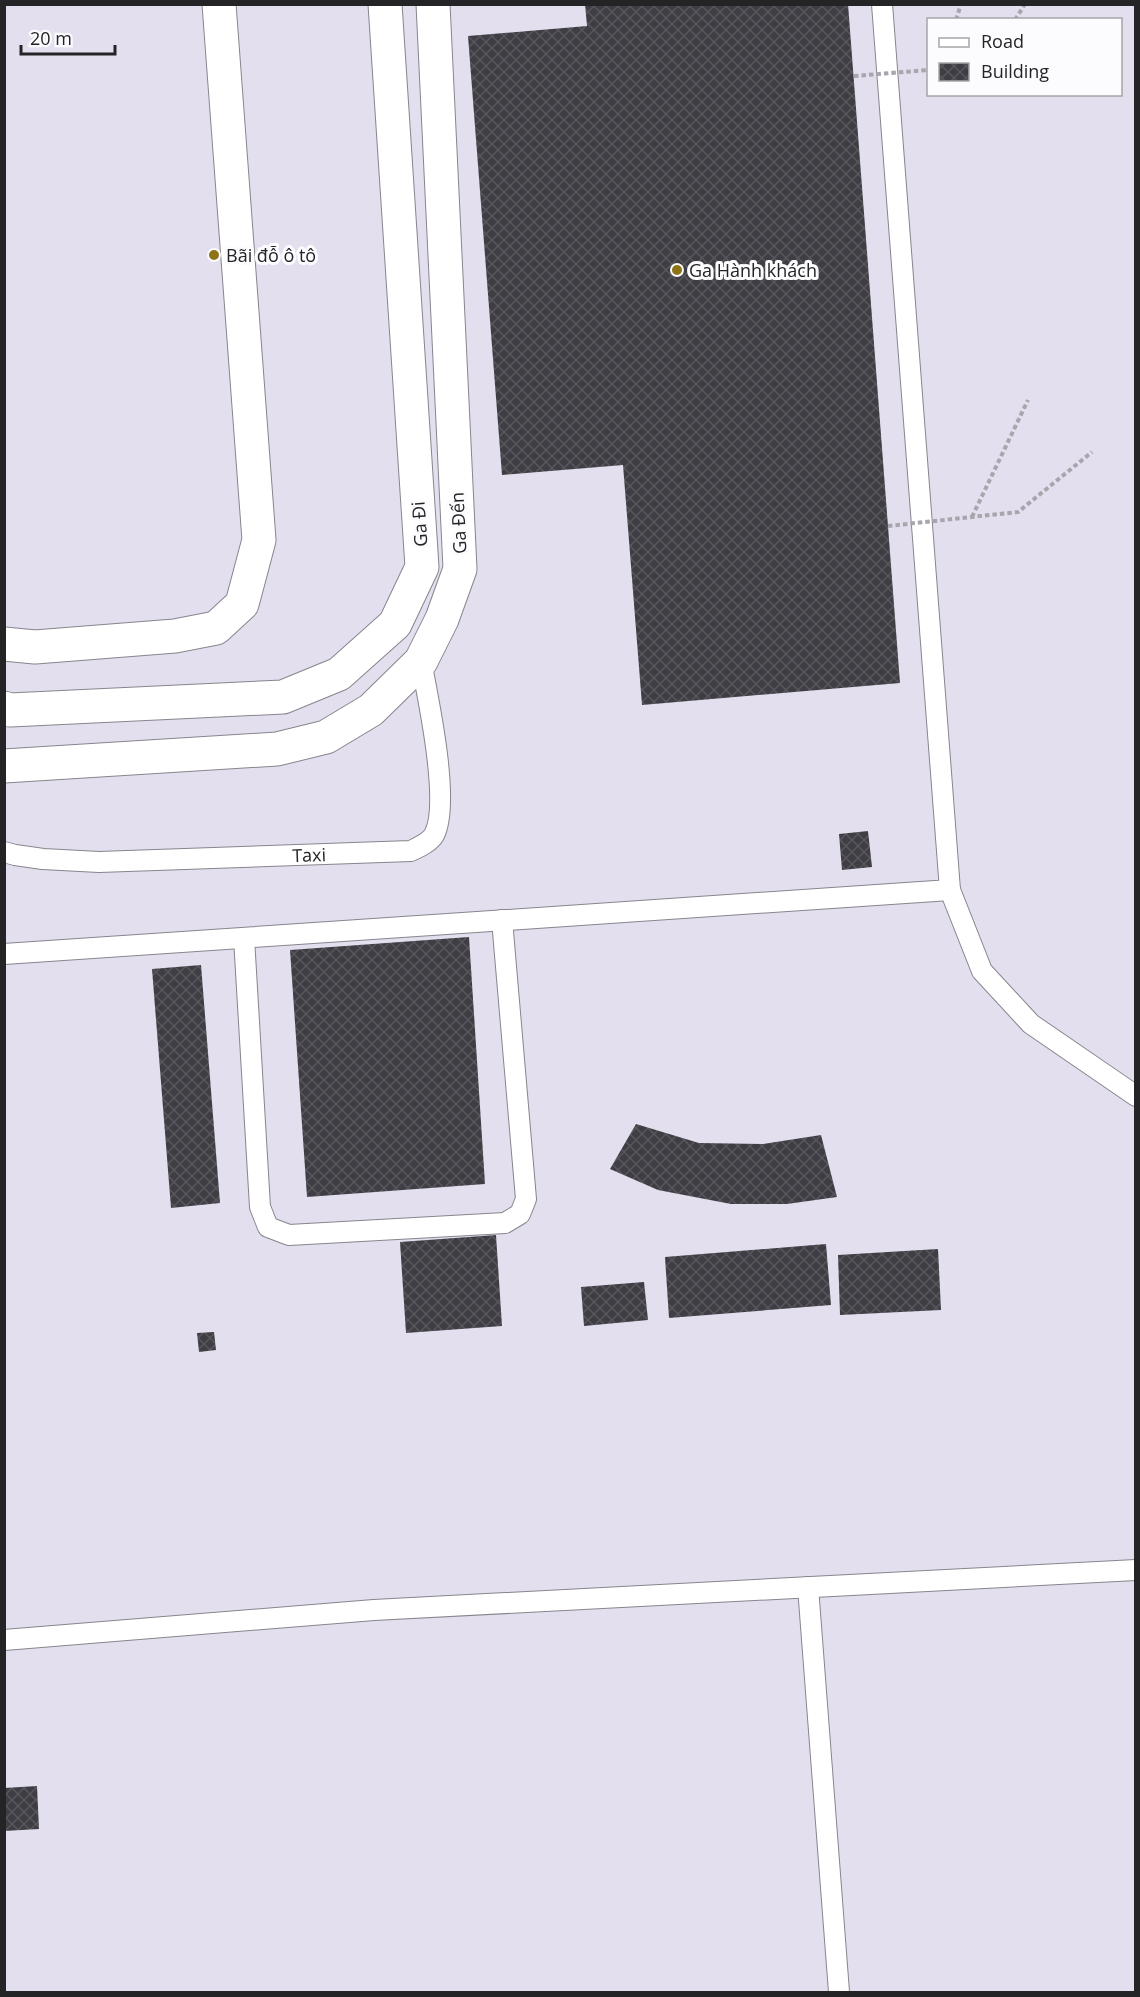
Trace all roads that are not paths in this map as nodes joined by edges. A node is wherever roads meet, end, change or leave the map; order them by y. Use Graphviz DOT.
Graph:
graph roads {
  1 [pos="219,4"];
  2 [pos="385,4"];
  3 [pos="433,4"];
  4 [pos="882,4"];
  5 [pos="4,644"];
  6 [pos="421,661"];
  7 [pos="4,708"];
  8 [pos="4,766"];
  9 [pos="4,852"];
  10 [pos="950,890"];
  11 [pos="502,920"];
  12 [pos="244,938"];
  13 [pos="4,954"];
  14 [pos="1136,1096"];
  15 [pos="1136,1570"];
  16 [pos="808,1587"];
  17 [pos="4,1640"];
  18 [pos="839,1992"];
  1 -- 5 [label="street"];
  2 -- 7 [label="street, Ga Đi"];
  3 -- 6 [label="street, Ga Đến"];
  4 -- 10 [label="lane"];
  6 -- 8 [label="street, Ga Đến"];
  6 -- 9 [label="lane, Taxi"];
  10 -- 11 [label="lane"];
  10 -- 14 [label="lane"];
  11 -- 12 [label="lane"];
  11 -- 12 [label="lane"];
  12 -- 13 [label="lane"];
  15 -- 16 [label="lane"];
  16 -- 17 [label="lane"];
  16 -- 18 [label="lane"];
}
